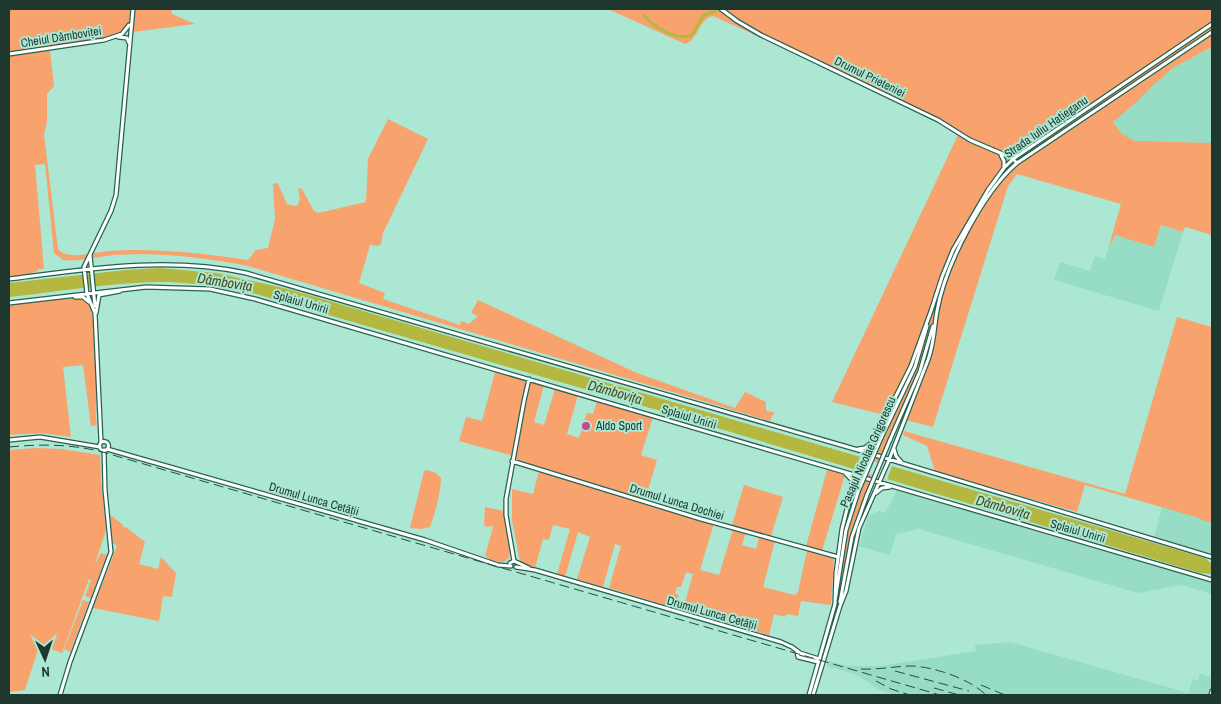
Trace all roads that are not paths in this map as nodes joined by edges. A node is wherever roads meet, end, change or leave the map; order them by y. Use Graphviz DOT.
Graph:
graph roads {
  1 [pos="133,9"];
  2 [pos="721,9"];
  3 [pos="1212,24"];
  4 [pos="1212,32"];
  5 [pos="127,35"];
  6 [pos="1178,47"];
  7 [pos="1182,52"];
  8 [pos="9,54"];
  9 [pos="999,153"];
  10 [pos="1013,159"];
  11 [pos="1017,163"];
  12 [pos="1004,168"];
  13 [pos="88,261"];
  14 [pos="106,268"];
  15 [pos="90,271"];
  16 [pos="67,272"];
  17 [pos="84,272"];
  18 [pos="9,279"];
  19 [pos="126,288"];
  20 [pos="93,291"];
  21 [pos="87,292"];
  22 [pos="47,298"];
  23 [pos="9,303"];
  24 [pos="92,304"];
  25 [pos="931,311"];
  26 [pos="937,312"];
  27 [pos="95,314"];
  28 [pos="530,379"];
  29 [pos="9,440"];
  30 [pos="874,440"];
  31 [pos="102,443"];
  32 [pos="894,446"];
  33 [pos="847,447"];
  34 [pos="106,448"];
  35 [pos="868,453"];
  36 [pos="889,460"];
  37 [pos="512,461"];
  38 [pos="903,464"];
  39 [pos="844,472"];
  40 [pos="858,476"];
  41 [pos="879,482"];
  42 [pos="894,487"];
  43 [pos="854,489"];
  44 [pos="872,497"];
  45 [pos="838,557"];
  46 [pos="1212,557"];
  47 [pos="513,563"];
  48 [pos="535,570"];
  49 [pos="1212,580"];
  50 [pos="834,604"];
  51 [pos="840,606"];
  52 [pos="797,651"];
  53 [pos="819,661"];
  54 [pos="1212,691"];
  55 [pos="60,695"];
  56 [pos="809,695"];
  57 [pos="813,695"];
  58 [pos="1211,695"];
  1 -- 5 [label="main road"];
  2 -- 9 [label="main road, Drumul Prieteniei"];
  3 -- 6 [label="main road, Strada Iuliu Hațieganu"];
  4 -- 7 [label="main road, Strada Iuliu Hațieganu"];
  5 -- 8 [label="main road, Cheiul Dâmboviței"];
  5 -- 13 [label="main road"];
  6 -- 7 [label="main road"];
  6 -- 10 [label="main road, Strada Iuliu Hațieganu"];
  7 -- 11 [label="main road, Strada Iuliu Hațieganu"];
  9 -- 10 [label="main road, Drumul Prieteniei"];
  9 -- 12 [label="main road"];
  10 -- 11 [label="main road"];
  10 -- 12 [label="main road, Strada Iuliu Hațieganu"];
  11 -- 26 [label="main road, Strada Iuliu Hațieganu"];
  12 -- 25 [label="main road, Strada Iuliu Hațieganu"];
  13 -- 14 [label="main road"];
  13 -- 15 [label="main road"];
  13 -- 16 [label="main road"];
  13 -- 17 [label="main road"];
  14 -- 15 [label="main road, Splaiul Unirii"];
  14 -- 33 [label="main road, Splaiul Unirii"];
  15 -- 17 [label="main road, Splaiul Unirii"];
  15 -- 20 [label="main road"];
  16 -- 17 [label="main road, Splaiul Unirii"];
  16 -- 18 [label="main road, Splaiul Unirii"];
  17 -- 21 [label="main road"];
  19 -- 20 [label="main road, Splaiul Unirii"];
  19 -- 27 [label="main road"];
  19 -- 28 [label="main road, Splaiul Unirii"];
  20 -- 21 [label="main road, Splaiul Unirii"];
  20 -- 27 [label="main road"];
  21 -- 22 [label="main road, Splaiul Unirii"];
  21 -- 24 [label="main road"];
  22 -- 23 [label="main road, Splaiul Unirii"];
  22 -- 24 [label="main road"];
  24 -- 27 [label="main road"];
  25 -- 30 [label="main road, Strada Iuliu Hațieganu"];
  25 -- 50 [label="main road, Pasajul Nicolae Grigorescu, bridge"];
  26 -- 32 [label="main road, Strada Iuliu Hațieganu"];
  26 -- 51 [label="main road, Pasajul Nicolae Grigorescu, bridge"];
  27 -- 31 [label="main road"];
  28 -- 37 [label="main road"];
  28 -- 39 [label="main road, Splaiul Unirii"];
  29 -- 31 [label="main road"];
  30 -- 33 [label="main road"];
  30 -- 35 [label="main road, Strada Iuliu Hațieganu"];
  31 -- 34 [label="main road"];
  31 -- 34 [label="main road, Drumul Lunca Cetății"];
  32 -- 36 [label="main road, Strada Iuliu Hațieganu"];
  32 -- 38 [label="main road"];
  33 -- 35 [label="main road, Splaiul Unirii"];
  34 -- 47 [label="main road, Drumul Lunca Cetății"];
  34 -- 55 [label="main road"];
  35 -- 36 [label="main road, Splaiul Unirii"];
  35 -- 40 [label="main road, Strada Iuliu Hațieganu"];
  36 -- 38 [label="main road, Splaiul Unirii"];
  36 -- 41 [label="main road, Strada Iuliu Hațieganu"];
  37 -- 45 [label="main road, Drumul Lunca Dochiei"];
  37 -- 47 [label="main road"];
  38 -- 46 [label="main road, Splaiul Unirii"];
  39 -- 40 [label="main road, Splaiul Unirii"];
  39 -- 43 [label="main road"];
  40 -- 41 [label="main road, Splaiul Unirii"];
  40 -- 43 [label="main road, Strada Iuliu Hațieganu"];
  41 -- 42 [label="main road, Splaiul Unirii"];
  41 -- 44 [label="main road, Strada Iuliu Hațieganu"];
  42 -- 44 [label="main road"];
  42 -- 49 [label="main road, Splaiul Unirii"];
  43 -- 45 [label="main road, Strada Iuliu Hațieganu"];
  44 -- 51 [label="main road, Strada Iuliu Hațieganu"];
  45 -- 50 [label="main road, Strada Iuliu Hațieganu"];
  47 -- 48 [label="main road, Drumul Lunca Cetății"];
  47 -- 48 [label="main road, Drumul Lunca Cetății"];
  48 -- 52 [label="main road, Drumul Lunca Cetății"];
  50 -- 53 [label="main road"];
  51 -- 57 [label="main road"];
  52 -- 53 [label="main road, Drumul Lunca Cetății"];
  52 -- 53 [label="main road"];
  53 -- 56 [label="main road"];
  54 -- 58 [label="main road"];
}
